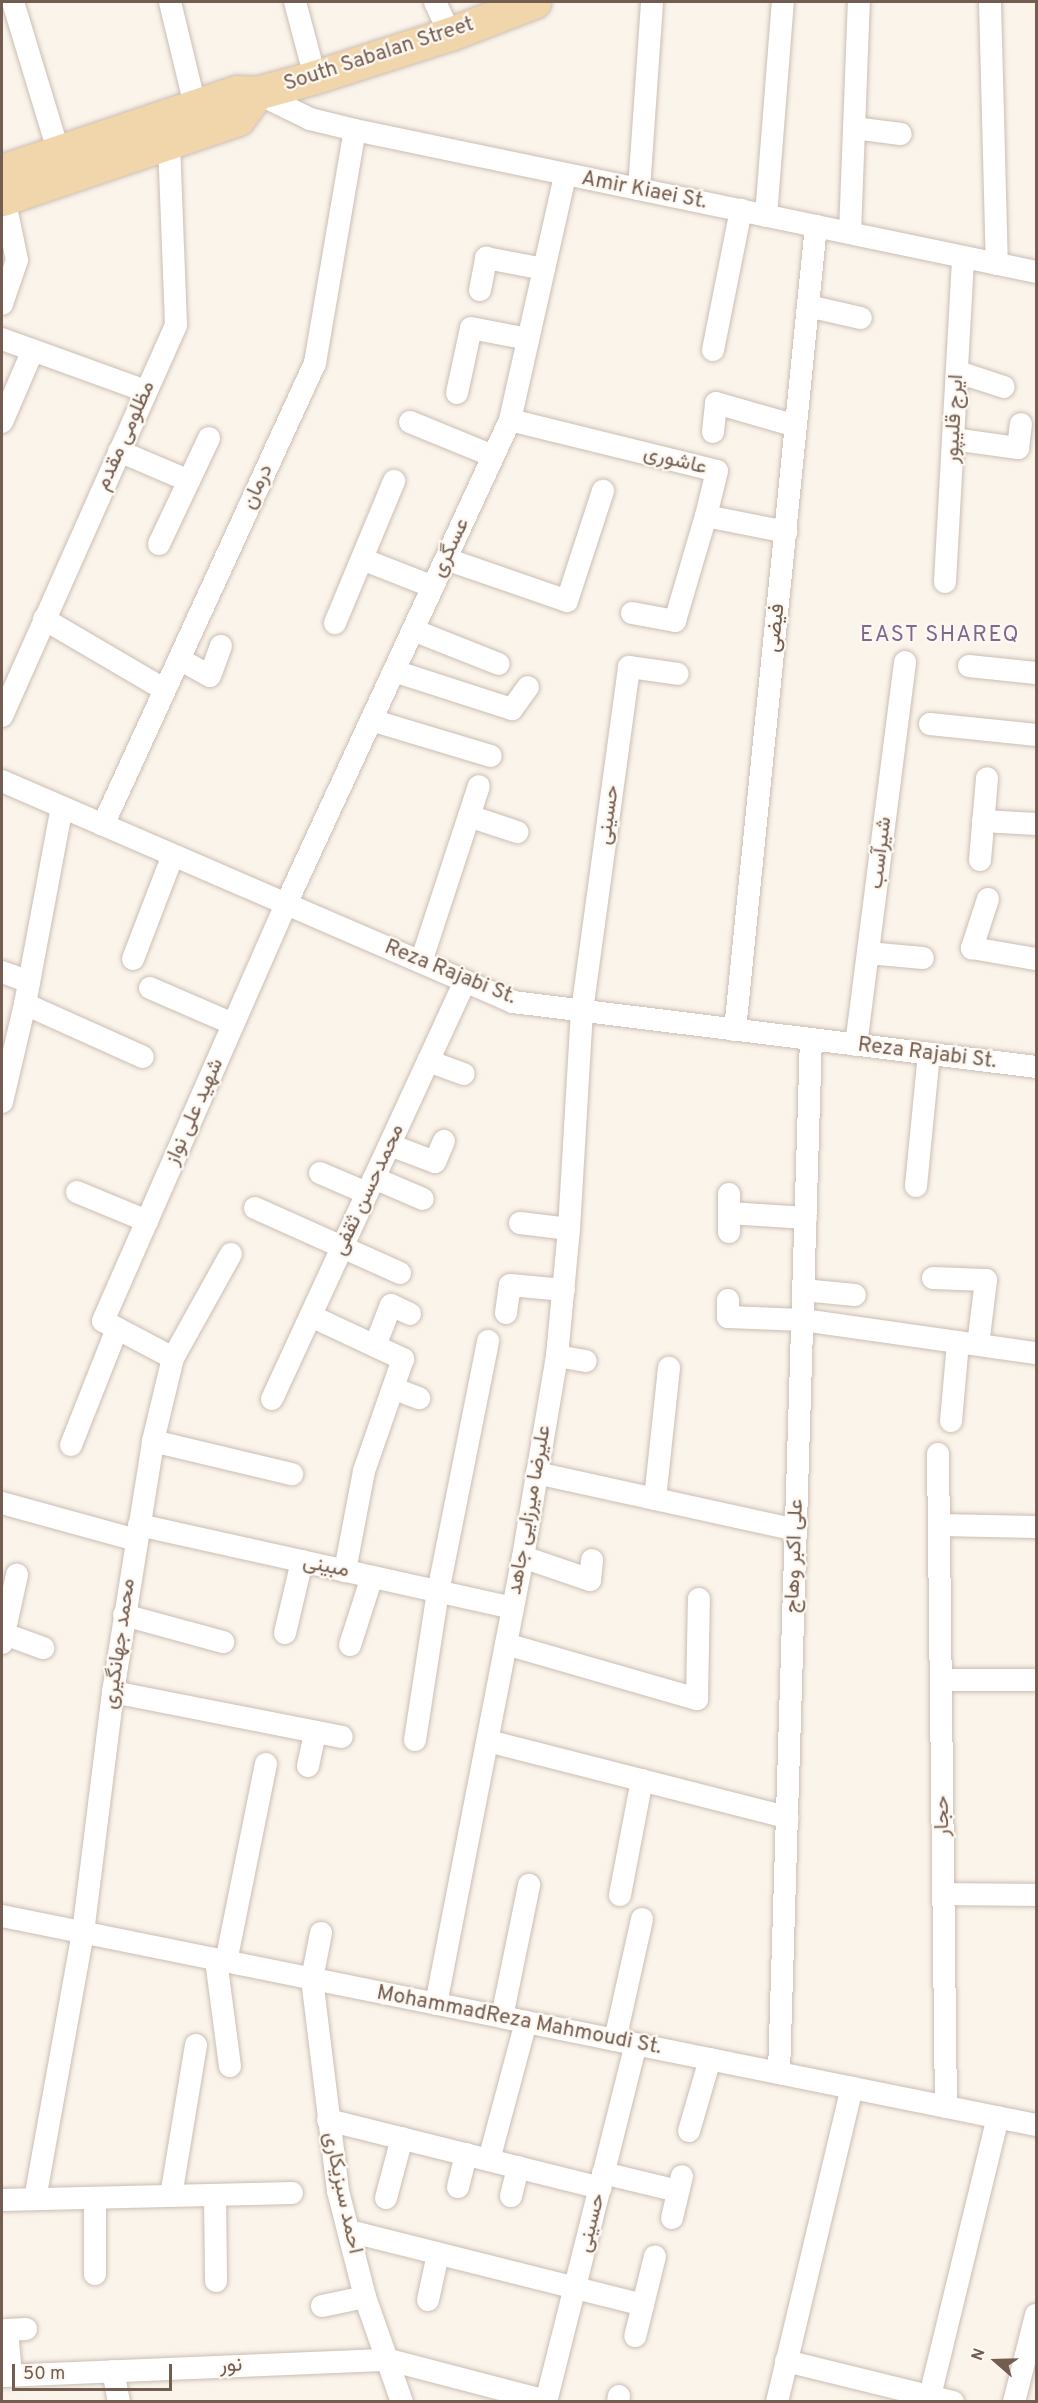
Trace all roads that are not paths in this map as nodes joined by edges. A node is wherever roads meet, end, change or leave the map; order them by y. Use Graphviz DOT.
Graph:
graph roads {
  1 [pos="13,2"];
  2 [pos="170,2"];
  3 [pos="295,2"];
  4 [pos="435,2"];
  5 [pos="534,2"];
  6 [pos="652,2"];
  7 [pos="783,2"];
  8 [pos="859,2"];
  9 [pos="990,2"];
  10 [pos="450,34"];
  11 [pos="315,77"];
  12 [pos="257,93"];
  13 [pos="195,105"];
  14 [pos="854,128"];
  15 [pos="355,130"];
  16 [pos="901,134"];
  17 [pos="169,141"];
  18 [pos="62,165"];
  19 [pos="565,175"];
  20 [pos="2,189"];
  21 [pos="639,189"];
  22 [pos="741,210"];
  23 [pos="766,216"];
  24 [pos="816,226"];
  25 [pos="850,233"];
  26 [pos="963,257"];
  27 [pos="997,264"];
  28 [pos="544,269"];
  29 [pos="1036,272"];
  30 [pos="480,290"];
  31 [pos="2,304"];
  32 [pos="808,306"];
  33 [pos="861,318"];
  34 [pos="2,339"];
  35 [pos="528,339"];
  36 [pos="33,350"];
  37 [pos="713,350"];
  38 [pos="958,372"];
  39 [pos="1004,387"];
  40 [pos="146,391"];
  41 [pos="457,393"];
  42 [pos="510,420"];
  43 [pos="2,422"];
  44 [pos="410,422"];
  45 [pos="1021,424"];
  46 [pos="796,426"];
  47 [pos="713,432"];
  48 [pos="209,438"];
  49 [pos="953,439"];
  50 [pos="119,452"];
  51 [pos="493,456"];
  52 [pos="189,481"];
  53 [pos="394,481"];
  54 [pos="603,491"];
  55 [pos="706,516"];
  56 [pos="786,532"];
  57 [pos="159,544"];
  58 [pos="446,558"];
  59 [pos="362,559"];
  60 [pos="945,582"];
  61 [pos="433,587"];
  62 [pos="632,613"];
  63 [pos="44,619"];
  64 [pos="335,623"];
  65 [pos="413,630"];
  66 [pos="221,646"];
  67 [pos="179,659"];
  68 [pos="905,662"];
  69 [pos="499,663"];
  70 [pos="969,666"];
  71 [pos="394,671"];
  72 [pos="1036,673"];
  73 [pos="678,674"];
  74 [pos="528,687"];
  75 [pos="165,690"];
  76 [pos="2,716"];
  77 [pos="371,720"];
  78 [pos="930,724"];
  79 [pos="1036,735"];
  80 [pos="491,756"];
  81 [pos="987,778"];
  82 [pos="2,781"];
  83 [pos="479,786"];
  84 [pos="62,807"];
  85 [pos="469,816"];
  86 [pos="983,821"];
  87 [pos="1036,824"];
  88 [pos="103,825"];
  89 [pos="517,832"];
  90 [pos="173,855"];
  91 [pos="980,860"];
  92 [pos="988,899"];
  93 [pos="286,904"];
  94 [pos="868,953"];
  95 [pos="922,958"];
  96 [pos="133,959"];
  97 [pos="1036,959"];
  98 [pos="421,962"];
  99 [pos="2,972"];
  100 [pos="465,981"];
  101 [pos="150,988"];
  102 [pos="27,993"];
  103 [pos="582,1011"];
  104 [pos="233,1024"];
  105 [pos="10,1029"];
  106 [pos="735,1030"];
  107 [pos="811,1040"];
  108 [pos="856,1045"];
  109 [pos="929,1054"];
  110 [pos="143,1057"];
  111 [pos="428,1061"];
  112 [pos="1036,1067"];
  113 [pos="464,1074"];
  114 [pos="2,1102"];
  115 [pos="444,1140"];
  116 [pos="390,1145"];
  117 [pos="320,1173"];
  118 [pos="371,1186"];
  119 [pos="916,1186"];
  120 [pos="77,1192"];
  121 [pos="423,1199"];
  122 [pos="255,1208"];
  123 [pos="729,1213"];
  124 [pos="806,1218"];
  125 [pos="147,1221"];
  126 [pos="520,1223"];
  127 [pos="569,1229"];
  128 [pos="343,1246"];
  129 [pos="231,1254"];
  130 [pos="400,1273"];
  131 [pos="933,1278"];
  132 [pos="564,1290"];
  133 [pos="803,1290"];
  134 [pos="855,1295"];
  135 [pos="728,1300"];
  136 [pos="506,1313"];
  137 [pos="410,1314"];
  138 [pos="310,1316"];
  139 [pos="803,1320"];
  140 [pos="110,1325"];
  141 [pos="488,1341"];
  142 [pos="968,1344"];
  143 [pos="375,1346"];
  144 [pos="1036,1353"];
  145 [pos="556,1356"];
  146 [pos="173,1358"];
  147 [pos="586,1361"];
  148 [pos="669,1368"];
  149 [pos="395,1389"];
  150 [pos="419,1398"];
  151 [pos="272,1399"];
  152 [pos="951,1421"];
  153 [pos="153,1441"];
  154 [pos="71,1445"];
  155 [pos="938,1454"];
  156 [pos="537,1473"];
  157 [pos="292,1474"];
  158 [pos="655,1499"];
  159 [pos="2,1503"];
  160 [pos="939,1525"];
  161 [pos="1036,1527"];
  162 [pos="796,1530"];
  163 [pos="137,1533"];
  164 [pos="523,1557"];
  165 [pos="592,1560"];
  166 [pos="302,1561"];
  167 [pos="345,1571"];
  168 [pos="17,1575"];
  169 [pos="372,1577"];
  170 [pos="438,1592"];
  171 [pos="699,1599"];
  172 [pos="513,1608"];
  173 [pos="124,1615"];
  174 [pos="285,1633"];
  175 [pos="2,1637"];
  176 [pos="223,1642"];
  177 [pos="506,1644"];
  178 [pos="350,1645"];
  179 [pos="43,1648"];
  180 [pos="941,1680"];
  181 [pos="1036,1680"];
  182 [pos="113,1692"];
  183 [pos="315,1732"];
  184 [pos="342,1737"];
  185 [pos="415,1740"];
  186 [pos="488,1741"];
  187 [pos="266,1764"];
  188 [pos="308,1766"];
  189 [pos="642,1780"];
  190 [pos="787,1817"];
  191 [pos="529,1885"];
  192 [pos="944,1894"];
  193 [pos="620,1895"];
  194 [pos="1036,1895"];
  195 [pos="2,1916"];
  196 [pos="642,1919"];
  197 [pos="83,1933"];
  198 [pos="321,1933"];
  199 [pos="221,1961"];
  200 [pos="312,1979"];
  201 [pos="436,2004"];
  202 [pos="502,2017"];
  203 [pos="526,2022"];
  204 [pos="625,2042"];
  205 [pos="196,2045"];
  206 [pos="710,2059"];
  207 [pos="230,2066"];
  208 [pos="779,2073"];
  209 [pos="852,2088"];
  210 [pos="946,2107"];
  211 [pos="998,2117"];
  212 [pos="327,2120"];
  213 [pos="1036,2125"];
  214 [pos="689,2131"];
  215 [pos="402,2138"];
  216 [pos="466,2154"];
  217 [pos="489,2160"];
  218 [pos="518,2167"];
  219 [pos="602,2180"];
  220 [pos="458,2187"];
  221 [pos="292,2193"];
  222 [pos="215,2195"];
  223 [pos="171,2196"];
  224 [pos="511,2196"];
  225 [pos="94,2198"];
  226 [pos="386,2198"];
  227 [pos="35,2199"];
  228 [pos="2,2200"];
  229 [pos="672,2218"];
  230 [pos="349,2231"];
  231 [pos="438,2254"];
  232 [pos="655,2256"];
  233 [pos="95,2274"];
  234 [pos="216,2281"];
  235 [pos="575,2288"];
  236 [pos="365,2297"];
  237 [pos="428,2300"];
  238 [pos="643,2305"];
  239 [pos="322,2306"];
  240 [pos="1036,2315"];
  241 [pos="27,2330"];
  242 [pos="635,2336"];
  243 [pos="389,2360"];
  244 [pos="786,2361"];
  245 [pos="113,2371"];
  246 [pos="6,2376"];
  247 [pos="900,2395"];
  248 [pos="930,2396"];
  249 [pos="546,2401"];
  250 [pos="119,2402"];
  251 [pos="402,2402"];
  252 [pos="777,2402"];
  253 [pos="953,2402"];
  254 [pos="1014,2402"];
  1 -- 18 [label="street"];
  2 -- 13 [label="street"];
  3 -- 11 [label="street"];
  4 -- 10 [label="street"];
  5 -- 10 [label="main road, South Sabalan Street"];
  6 -- 21 [label="street"];
  7 -- 23 [label="street"];
  8 -- 14 [label="street"];
  9 -- 27 [label="street"];
  10 -- 11 [label="main road, South Sabalan Street"];
  11 -- 12 [label="main road, South Sabalan Street"];
  12 -- 13 [label="main road, South Sabalan Street"];
  12 -- 15 [label="street, Amir Kiaei St."];
  12 -- 17 [label="main road, South Sabalan Street"];
  13 -- 18 [label="main road, South Sabalan Street"];
  14 -- 16 [label="street"];
  14 -- 25 [label="street"];
  15 -- 19 [label="street, Amir Kiaei St."];
  15 -- 67 [label="street, درمان"];
  17 -- 18 [label="main road, South Sabalan Street"];
  17 -- 40 [label="street, مظلومی مقدم"];
  18 -- 20 [label="main road, South Sabalan Street"];
  19 -- 21 [label="street, Amir Kiaei St."];
  19 -- 28 [label="street, عسگری"];
  20 -- 31 [label="street"];
  21 -- 22 [label="street, Amir Kiaei St."];
  22 -- 23 [label="street, Amir Kiaei St."];
  22 -- 37 [label="street"];
  23 -- 24 [label="street, Amir Kiaei St."];
  24 -- 25 [label="street, Amir Kiaei St."];
  24 -- 32 [label="street, فیضی"];
  25 -- 26 [label="street, Amir Kiaei St."];
  26 -- 27 [label="street, Amir Kiaei St."];
  26 -- 38 [label="street, ایرج قلیپور"];
  27 -- 29 [label="street, Amir Kiaei St."];
  28 -- 30 [label="street"];
  28 -- 35 [label="street, عسگری"];
  32 -- 33 [label="street"];
  32 -- 46 [label="street, فیضی"];
  34 -- 36 [label="street"];
  35 -- 41 [label="street"];
  35 -- 42 [label="street, عسگری"];
  36 -- 40 [label="street"];
  36 -- 43 [label="street"];
  38 -- 39 [label="street"];
  38 -- 49 [label="street, ایرج قلیپور"];
  40 -- 50 [label="street, مظلومی مقدم"];
  42 -- 51 [label="street, عسگری"];
  42 -- 55 [label="street, عاشوری"];
  44 -- 51 [label="street"];
  45 -- 49 [label="street"];
  46 -- 47 [label="street"];
  46 -- 56 [label="street, فیضی"];
  48 -- 52 [label="street"];
  49 -- 60 [label="street, ایرج قلیپور"];
  50 -- 52 [label="street"];
  50 -- 63 [label="street, مظلومی مقدم"];
  51 -- 58 [label="street, عسگری"];
  52 -- 57 [label="street"];
  53 -- 59 [label="street"];
  54 -- 58 [label="street"];
  55 -- 56 [label="street"];
  55 -- 62 [label="street"];
  56 -- 106 [label="street, فیضی"];
  58 -- 61 [label="street, عسگری"];
  59 -- 61 [label="street"];
  59 -- 64 [label="street"];
  61 -- 65 [label="street, عسگری"];
  63 -- 75 [label="street"];
  63 -- 76 [label="street, مظلومی مقدم"];
  65 -- 69 [label="street"];
  65 -- 71 [label="street, عسگری"];
  66 -- 67 [label="street"];
  67 -- 75 [label="street, درمان"];
  68 -- 94 [label="street, شیرآسب"];
  70 -- 72 [label="street"];
  71 -- 74 [label="street"];
  71 -- 77 [label="street, عسگری"];
  73 -- 103 [label="street, حسینی"];
  75 -- 88 [label="street, درمان"];
  77 -- 80 [label="street"];
  77 -- 93 [label="street, عسگری"];
  78 -- 79 [label="street"];
  81 -- 86 [label="street"];
  82 -- 84 [label="street, Reza Rajabi St."];
  83 -- 85 [label="street"];
  84 -- 88 [label="street, Reza Rajabi St."];
  84 -- 102 [label="street"];
  85 -- 89 [label="street"];
  85 -- 98 [label="street"];
  86 -- 87 [label="street"];
  86 -- 91 [label="street"];
  88 -- 90 [label="street, Reza Rajabi St."];
  90 -- 93 [label="street, Reza Rajabi St."];
  90 -- 96 [label="street"];
  92 -- 97 [label="street"];
  93 -- 98 [label="street, Reza Rajabi St."];
  93 -- 104 [label="street, شهید علی نواز"];
  94 -- 95 [label="street"];
  94 -- 108 [label="street, شیرآسب"];
  98 -- 100 [label="street, Reza Rajabi St."];
  99 -- 102 [label="street"];
  100 -- 103 [label="street, Reza Rajabi St."];
  100 -- 111 [label="street, محمدحسن ثقفی"];
  101 -- 104 [label="street"];
  102 -- 105 [label="street"];
  102 -- 110 [label="street"];
  103 -- 106 [label="street, Reza Rajabi St."];
  103 -- 127 [label="street, علیرضا میرزایی جاهد"];
  104 -- 125 [label="street, شهید علی نواز"];
  105 -- 114 [label="street"];
  106 -- 107 [label="street, Reza Rajabi St."];
  107 -- 108 [label="street, Reza Rajabi St."];
  107 -- 124 [label="street, علی اکبر وهاج"];
  108 -- 109 [label="street, Reza Rajabi St."];
  109 -- 112 [label="street, Reza Rajabi St."];
  109 -- 119 [label="street"];
  111 -- 113 [label="street"];
  111 -- 116 [label="street, محمدحسن ثقفی"];
  115 -- 116 [label="street"];
  116 -- 118 [label="street, محمدحسن ثقفی"];
  117 -- 118 [label="street"];
  118 -- 121 [label="street"];
  118 -- 128 [label="street, محمدحسن ثقفی"];
  120 -- 125 [label="street"];
  122 -- 128 [label="street"];
  123 -- 124 [label="street"];
  124 -- 133 [label="street, علی اکبر وهاج"];
  125 -- 140 [label="street, شهید علی نواز"];
  126 -- 127 [label="street"];
  127 -- 132 [label="street, علیرضا میرزایی جاهد"];
  128 -- 130 [label="street"];
  128 -- 138 [label="street, محمدحسن ثقفی"];
  129 -- 146 [label="street, محمد جهانگیری"];
  131 -- 142 [label="street"];
  132 -- 136 [label="street"];
  132 -- 145 [label="street, علیرضا میرزایی جاهد"];
  133 -- 134 [label="street"];
  133 -- 139 [label="street, علی اکبر وهاج"];
  135 -- 139 [label="street"];
  137 -- 143 [label="street"];
  138 -- 143 [label="street"];
  138 -- 151 [label="street, محمدحسن ثقفی"];
  139 -- 142 [label="street"];
  139 -- 162 [label="street, علی اکبر وهاج"];
  140 -- 146 [label="street"];
  140 -- 154 [label="street, شهید علی نواز"];
  141 -- 170 [label="street"];
  142 -- 144 [label="street"];
  142 -- 152 [label="street"];
  143 -- 149 [label="street"];
  145 -- 147 [label="street"];
  145 -- 156 [label="street, علیرضا میرزایی جاهد"];
  146 -- 153 [label="street, محمد جهانگیری"];
  148 -- 158 [label="street"];
  149 -- 150 [label="street"];
  149 -- 167 [label="street"];
  153 -- 157 [label="street"];
  153 -- 163 [label="street, محمد جهانگیری"];
  155 -- 160 [label="street, حجار"];
  156 -- 158 [label="street"];
  156 -- 164 [label="street, علیرضا میرزایی جاهد"];
  158 -- 162 [label="street"];
  159 -- 163 [label="street, مبینی"];
  160 -- 161 [label="street"];
  160 -- 180 [label="street, حجار"];
  162 -- 190 [label="street, علی اکبر وهاج"];
  163 -- 166 [label="street, مبینی"];
  163 -- 173 [label="street, محمد جهانگیری"];
  164 -- 165 [label="street"];
  164 -- 172 [label="street, علیرضا میرزایی جاهد"];
  166 -- 167 [label="street, مبینی"];
  166 -- 174 [label="street"];
  167 -- 169 [label="street, مبینی"];
  168 -- 175 [label="street"];
  169 -- 170 [label="street, مبینی"];
  169 -- 178 [label="street"];
  170 -- 172 [label="street, مبینی"];
  170 -- 185 [label="street"];
  171 -- 177 [label="street"];
  172 -- 177 [label="street, علیرضا میرزایی جاهد"];
  173 -- 176 [label="street"];
  173 -- 182 [label="street, محمد جهانگیری"];
  175 -- 179 [label="street"];
  177 -- 186 [label="street, علیرضا میرزایی جاهد"];
  180 -- 181 [label="street"];
  180 -- 192 [label="street, حجار"];
  182 -- 183 [label="street"];
  182 -- 197 [label="street, محمد جهانگیری"];
  183 -- 184 [label="street"];
  183 -- 188 [label="street"];
  186 -- 189 [label="street"];
  186 -- 201 [label="street, علیرضا میرزایی جاهد"];
  187 -- 199 [label="street"];
  189 -- 190 [label="street"];
  189 -- 193 [label="street"];
  190 -- 208 [label="street, علی اکبر وهاج"];
  191 -- 202 [label="street"];
  192 -- 194 [label="street"];
  192 -- 210 [label="street, حجار"];
  195 -- 197 [label="street, MohammadReza Mahmoudi St."];
  196 -- 204 [label="street, حسینی"];
  197 -- 199 [label="street, MohammadReza Mahmoudi St."];
  197 -- 227 [label="street, محمد جهانگیری"];
  198 -- 200 [label="street, احمد سبزیکاری"];
  199 -- 200 [label="street, MohammadReza Mahmoudi St."];
  199 -- 207 [label="street"];
  200 -- 201 [label="street, MohammadReza Mahmoudi St."];
  200 -- 212 [label="street, احمد سبزیکاری"];
  201 -- 202 [label="street, MohammadReza Mahmoudi St."];
  202 -- 203 [label="street, MohammadReza Mahmoudi St."];
  203 -- 204 [label="street, MohammadReza Mahmoudi St."];
  203 -- 217 [label="street"];
  204 -- 206 [label="street, MohammadReza Mahmoudi St."];
  204 -- 219 [label="street, حسینی"];
  205 -- 223 [label="street"];
  206 -- 208 [label="street, MohammadReza Mahmoudi St."];
  206 -- 214 [label="street"];
  208 -- 209 [label="street, MohammadReza Mahmoudi St."];
  209 -- 210 [label="street, MohammadReza Mahmoudi St."];
  209 -- 244 [label="street"];
  210 -- 211 [label="street, MohammadReza Mahmoudi St."];
  211 -- 213 [label="street, MohammadReza Mahmoudi St."];
  211 -- 248 [label="street"];
  212 -- 215 [label="street"];
  212 -- 230 [label="street, احمد سبزیکاری"];
  215 -- 216 [label="street"];
  215 -- 226 [label="street"];
  216 -- 217 [label="street"];
  216 -- 220 [label="street"];
  217 -- 218 [label="street"];
  218 -- 219 [label="street"];
  218 -- 224 [label="street"];
  219 -- 229 [label="street"];
  219 -- 235 [label="street, حسینی"];
  221 -- 222 [label="street"];
  222 -- 223 [label="street"];
  222 -- 234 [label="street"];
  223 -- 225 [label="street"];
  225 -- 227 [label="street"];
  225 -- 233 [label="street"];
  227 -- 228 [label="street"];
  230 -- 231 [label="street"];
  230 -- 236 [label="street, احمد سبزیکاری"];
  231 -- 235 [label="street"];
  231 -- 237 [label="street"];
  232 -- 238 [label="street"];
  235 -- 238 [label="street"];
  235 -- 249 [label="street, حسینی"];
  236 -- 239 [label="street"];
  236 -- 243 [label="street, احمد سبزیکاری"];
  238 -- 242 [label="street"];
  240 -- 254 [label="street"];
  241 -- 246 [label="street"];
  243 -- 245 [label="street, نور"];
  243 -- 249 [label="street, نور"];
  243 -- 251 [label="street, احمد سبزیکاری"];
  244 -- 247 [label="street"];
  244 -- 252 [label="street"];
  245 -- 246 [label="street, نور"];
  245 -- 250 [label="street"];
  247 -- 248 [label="street"];
  248 -- 253 [label="street"];
}
